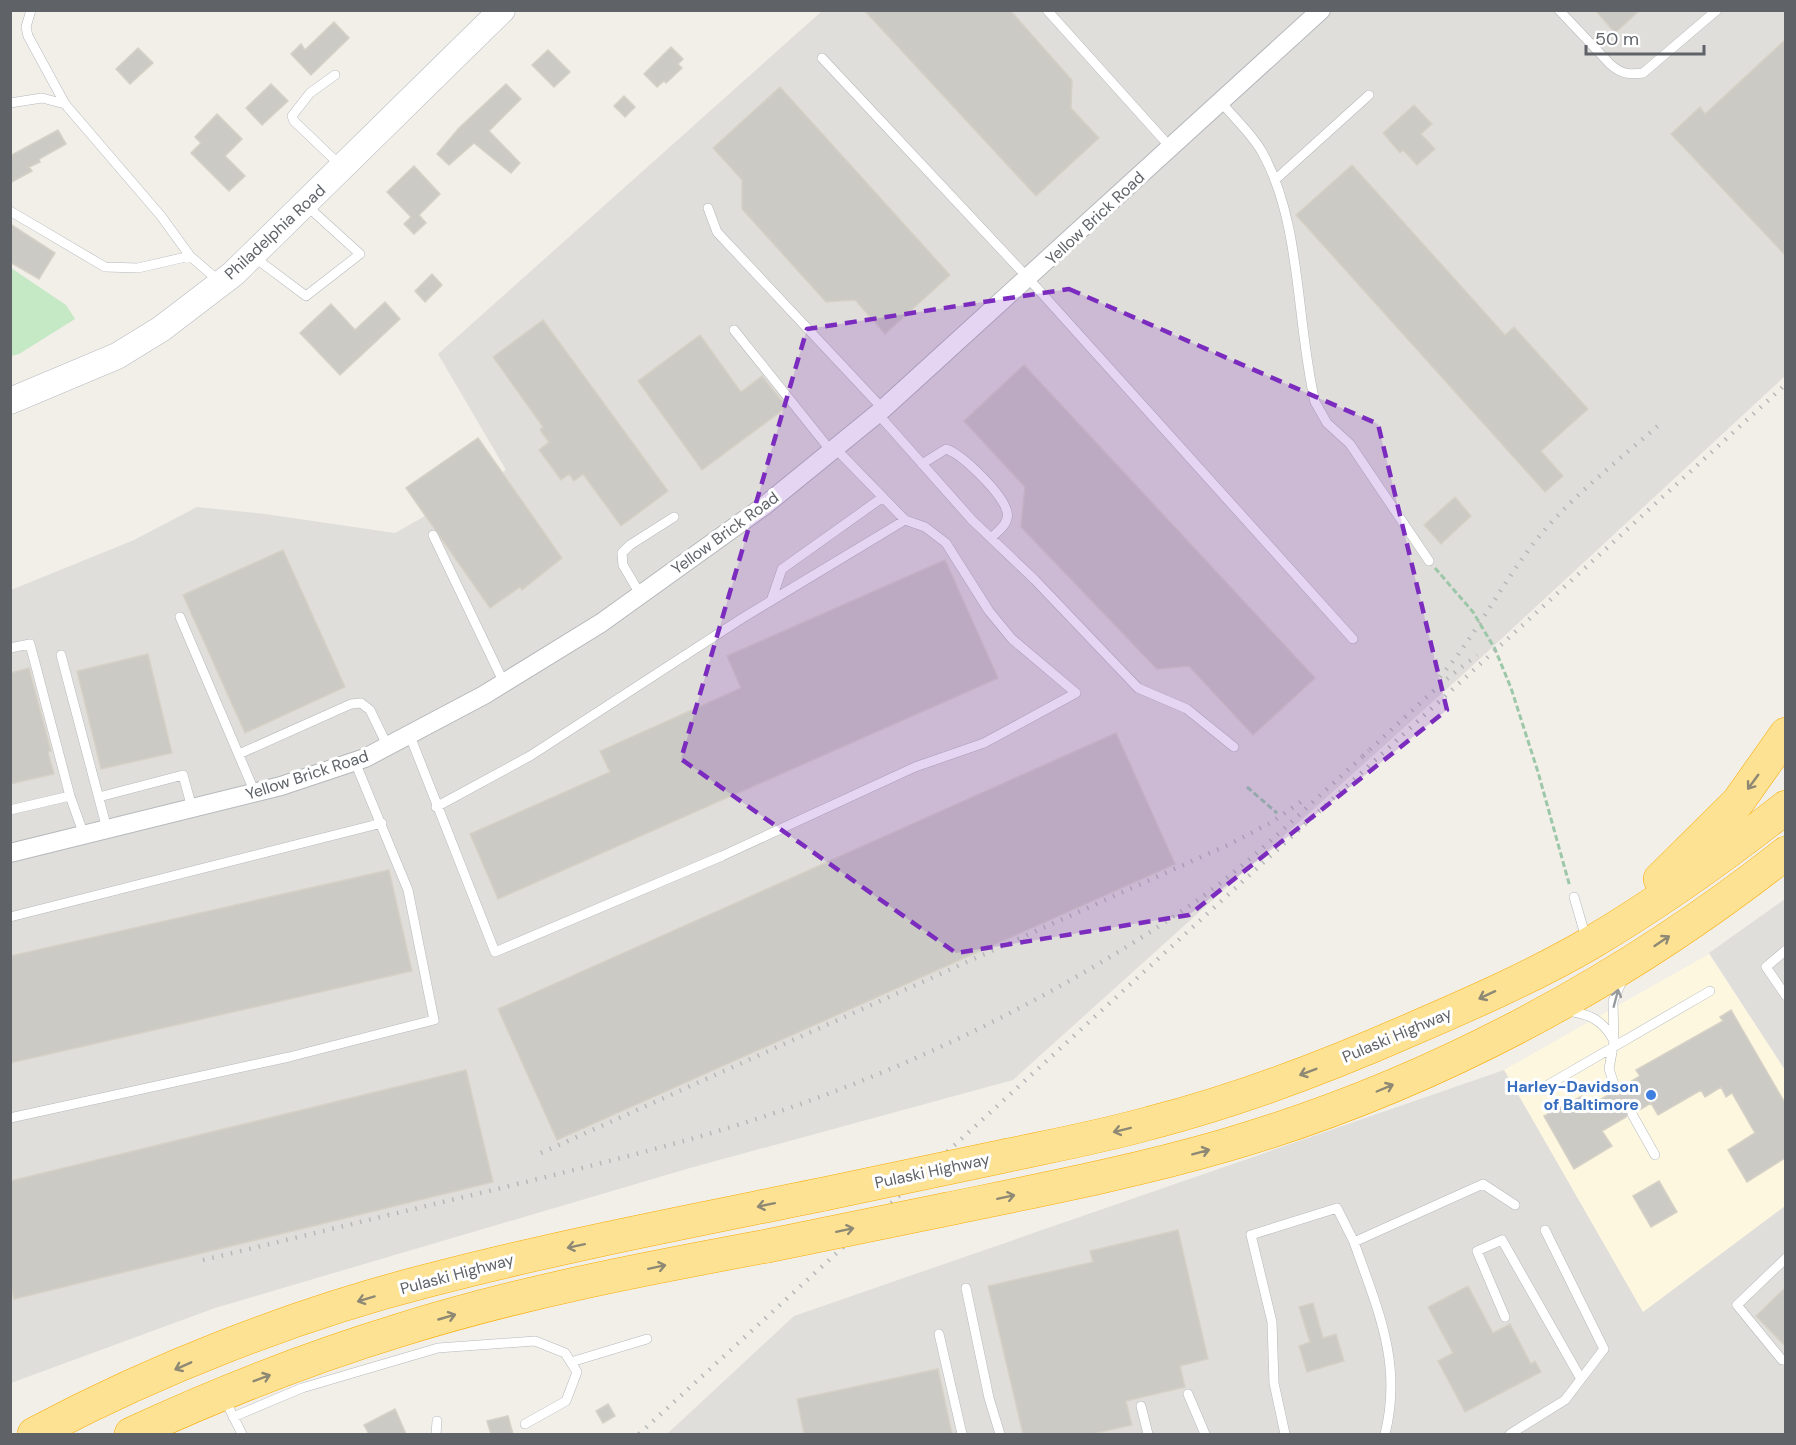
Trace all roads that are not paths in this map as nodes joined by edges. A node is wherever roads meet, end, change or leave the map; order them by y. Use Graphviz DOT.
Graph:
graph roads {
  1 [pos="31,10"];
  2 [pos="502,10"];
  3 [pos="1047,10"];
  4 [pos="1321,10"];
  5 [pos="1559,10"];
  6 [pos="1717,10"];
  7 [pos="822,58"];
  8 [pos="335,75"];
  9 [pos="1369,95"];
  10 [pos="1221,102"];
  11 [pos="10,103"];
  12 [pos="65,104"];
  13 [pos="1171,148"];
  14 [pos="343,168"];
  15 [pos="1276,179"];
  16 [pos="305,204"];
  17 [pos="708,208"];
  18 [pos="10,211"];
  19 [pos="190,256"];
  20 [pos="252,256"];
  21 [pos="1028,278"];
  22 [pos="221,283"];
  23 [pos="734,330"];
  24 [pos="10,401"];
  25 [pos="880,411"];
  26 [pos="833,450"];
  27 [pos="922,464"];
  28 [pos="883,497"];
  29 [pos="674,517"];
  30 [pos="905,520"];
  31 [pos="432,535"];
  32 [pos="991,538"];
  33 [pos="1429,561"];
  34 [pos="640,594"];
  35 [pos="771,601"];
  36 [pos="180,617"];
  37 [pos="1353,639"];
  38 [pos="10,648"];
  39 [pos="61,655"];
  40 [pos="504,683"];
  41 [pos="1785,734"];
  42 [pos="410,736"];
  43 [pos="388,747"];
  44 [pos="1234,747"];
  45 [pos="239,754"];
  46 [pos="355,762"];
  47 [pos="255,793"];
  48 [pos="70,796"];
  49 [pos="99,796"];
  50 [pos="436,807"];
  51 [pos="1785,807"];
  52 [pos="192,808"];
  53 [pos="10,810"];
  54 [pos="382,823"];
  55 [pos="107,829"];
  56 [pos="84,835"];
  57 [pos="10,853"];
  58 [pos="1785,853"];
  59 [pos="1574,897"];
  60 [pos="10,917"];
  61 [pos="1583,947"];
  62 [pos="1785,950"];
  63 [pos="1635,960"];
  64 [pos="1595,984"];
  65 [pos="1710,991"];
  66 [pos="1785,996"];
  67 [pos="1546,1011"];
  68 [pos="1613,1043"];
  69 [pos="1540,1089"];
  70 [pos="1616,1090"];
  71 [pos="1632,1114"];
  72 [pos="10,1118"];
  73 [pos="1655,1155"];
  74 [pos="1515,1205"];
  75 [pos="1545,1230"];
  76 [pos="1354,1242"];
  77 [pos="1785,1258"];
  78 [pos="966,1288"];
  79 [pos="1505,1317"];
  80 [pos="939,1334"];
  81 [pos="647,1339"];
  82 [pos="1785,1360"];
  83 [pos="571,1362"];
  84 [pos="1581,1379"];
  85 [pos="1188,1394"];
  86 [pos="227,1406"];
  87 [pos="1141,1406"];
  88 [pos="437,1421"];
  89 [pos="525,1424"];
  90 [pos="34,1434"];
  91 [pos="131,1434"];
  92 [pos="242,1434"];
  93 [pos="436,1434"];
  94 [pos="962,1434"];
  95 [pos="1000,1434"];
  96 [pos="1148,1434"];
  97 [pos="1204,1434"];
  98 [pos="1285,1434"];
  99 [pos="1385,1434"];
  100 [pos="1510,1434"];
  1 -- 12 [label="lane"];
  2 -- 14 [label="main road, Philadelphia Road"];
  3 -- 13 [label="lane"];
  4 -- 10 [label="street, Yellow Brick Road"];
  5 -- 6 [label="lane"];
  7 -- 21 [label="lane"];
  8 -- 14 [label="lane"];
  9 -- 15 [label="lane"];
  10 -- 13 [label="street, Yellow Brick Road"];
  10 -- 15 [label="lane"];
  11 -- 12 [label="lane"];
  12 -- 19 [label="lane"];
  13 -- 21 [label="street, Yellow Brick Road"];
  14 -- 16 [label="main road, Philadelphia Road"];
  15 -- 33 [label="lane"];
  16 -- 20 [label="main road, Philadelphia Road"];
  16 -- 20 [label="lane"];
  17 -- 25 [label="lane"];
  18 -- 19 [label="lane"];
  19 -- 22 [label="lane"];
  20 -- 22 [label="main road, Philadelphia Road"];
  21 -- 25 [label="street, Yellow Brick Road"];
  21 -- 37 [label="lane"];
  22 -- 24 [label="main road, Philadelphia Road"];
  23 -- 26 [label="lane"];
  25 -- 26 [label="street, Yellow Brick Road"];
  25 -- 27 [label="lane"];
  26 -- 28 [label="lane"];
  26 -- 34 [label="street, Yellow Brick Road"];
  27 -- 32 [label="lane"];
  27 -- 32 [label="lane"];
  28 -- 30 [label="lane"];
  28 -- 35 [label="lane"];
  29 -- 34 [label="lane"];
  30 -- 35 [label="lane"];
  30 -- 50 [label="lane"];
  31 -- 40 [label="lane"];
  32 -- 44 [label="lane"];
  34 -- 40 [label="street, Yellow Brick Road"];
  35 -- 50 [label="lane"];
  36 -- 45 [label="lane"];
  38 -- 48 [label="lane"];
  39 -- 49 [label="lane"];
  40 -- 42 [label="street, Yellow Brick Road"];
  41 -- 61 [label="highway, one-way"];
  42 -- 43 [label="street, Yellow Brick Road"];
  42 -- 50 [label="lane"];
  43 -- 45 [label="lane"];
  43 -- 46 [label="street, Yellow Brick Road"];
  45 -- 47 [label="lane"];
  46 -- 47 [label="street, Yellow Brick Road"];
  46 -- 54 [label="lane"];
  47 -- 52 [label="street, Yellow Brick Road"];
  48 -- 53 [label="lane"];
  48 -- 56 [label="lane"];
  49 -- 52 [label="lane"];
  49 -- 55 [label="lane"];
  51 -- 61 [label="highway, Pulaski Highway"];
  52 -- 55 [label="street, Yellow Brick Road"];
  54 -- 60 [label="lane"];
  54 -- 72 [label="lane"];
  55 -- 56 [label="street, Yellow Brick Road"];
  56 -- 57 [label="street, Yellow Brick Road"];
  63 -- 58 [label="highway, one-way"];
  59 -- 61 [label="lane"];
  61 -- 64 [label="highway"];
  61 -- 90 [label="highway, Pulaski Highway, one-way, bridge"];
  62 -- 66 [label="lane"];
  63 -- 64 [label="highway"];
  68 -- 63 [label="lane, one-way"];
  64 -- 67 [label="highway"];
  65 -- 68 [label="lane"];
  67 -- 68 [label="lane"];
  86 -- 67 [label="highway, one-way, bridge"];
  68 -- 69 [label="lane"];
  68 -- 70 [label="lane"];
  71 -- 73 [label="lane"];
  74 -- 76 [label="lane"];
  75 -- 84 [label="lane"];
  76 -- 98 [label="lane"];
  76 -- 99 [label="lane"];
  77 -- 82 [label="lane"];
  78 -- 95 [label="lane"];
  79 -- 84 [label="lane"];
  80 -- 94 [label="lane"];
  81 -- 83 [label="lane"];
  83 -- 86 [label="lane"];
  83 -- 89 [label="lane"];
  84 -- 100 [label="lane"];
  85 -- 97 [label="lane"];
  86 -- 91 [label="highway"];
  86 -- 92 [label="lane"];
  87 -- 96 [label="lane"];
  88 -- 93 [label="lane"];
}
